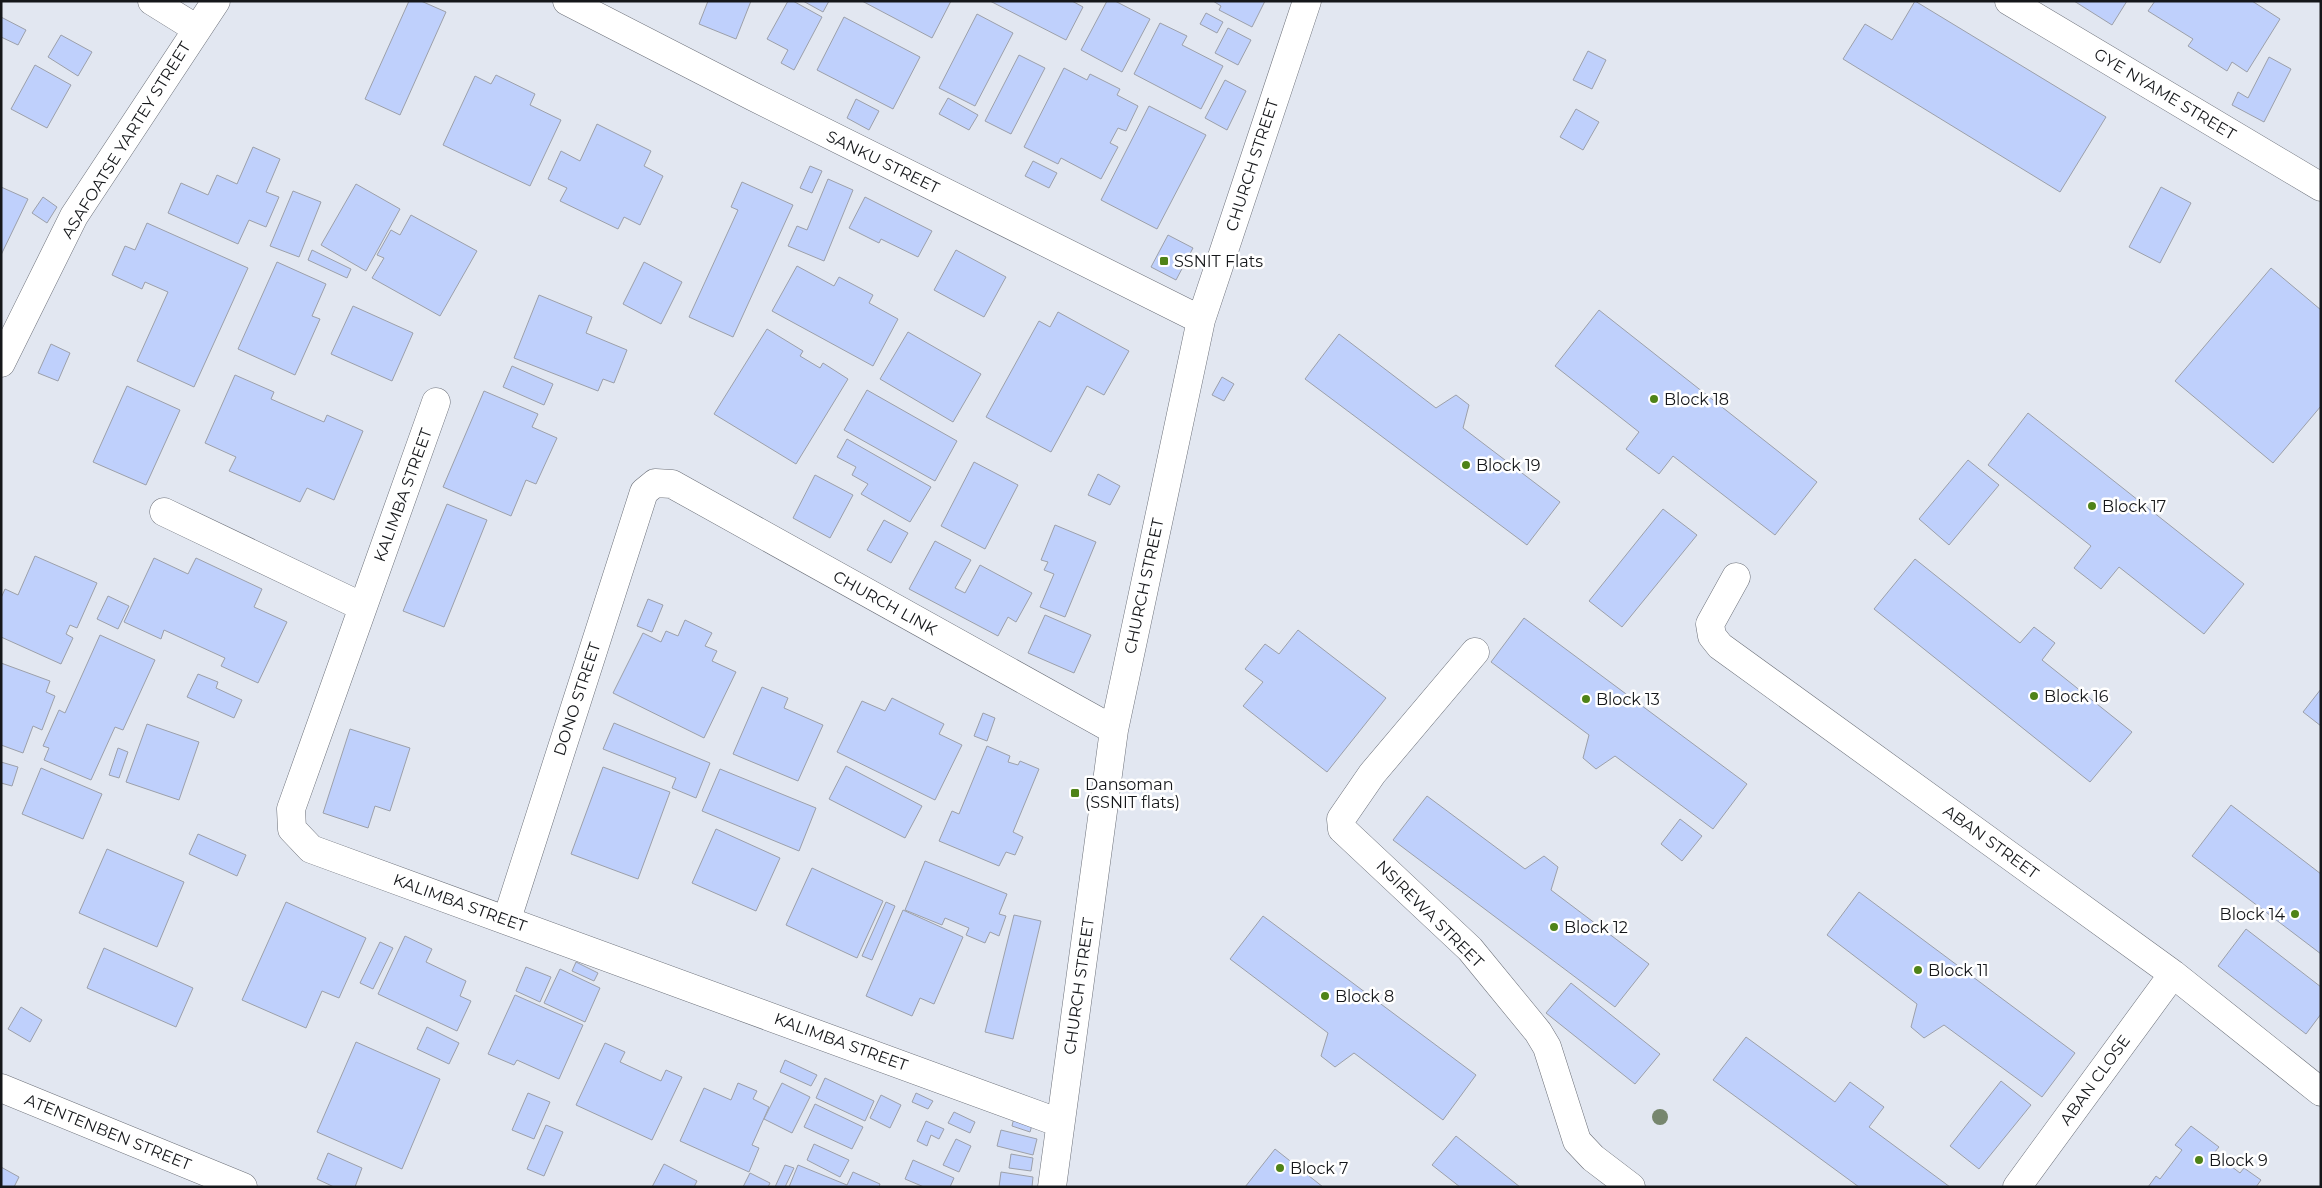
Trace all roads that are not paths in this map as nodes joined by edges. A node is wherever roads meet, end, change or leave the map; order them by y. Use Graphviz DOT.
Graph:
graph roads {
  1 [pos="152,1"];
  2 [pos="216,1"];
  3 [pos="567,1"];
  4 [pos="1307,1"];
  5 [pos="2009,1"];
  6 [pos="197,29"];
  7 [pos="2321,186"];
  8 [pos="1200,320"];
  9 [pos="1,363"];
  10 [pos="436,402"];
  11 [pos="655,483"];
  12 [pos="164,512"];
  13 [pos="1736,576"];
  14 [pos="363,607"];
  15 [pos="1475,652"];
  16 [pos="1114,730"];
  17 [pos="507,919"];
  18 [pos="2173,974"];
  19 [pos="1,1088"];
  20 [pos="2321,1092"];
  21 [pos="1060,1123"];
  22 [pos="243,1187"];
  23 [pos="1052,1187"];
  24 [pos="1631,1187"];
  25 [pos="2017,1187"];
  1 -- 6 [label="street"];
  2 -- 6 [label="street, ASAFOATSE YARTEY STREET"];
  3 -- 8 [label="street, SANKU STREET"];
  4 -- 8 [label="street, CHURCH STREET"];
  5 -- 7 [label="street, GYE NYAME STREET"];
  6 -- 9 [label="street, ASAFOATSE YARTEY STREET"];
  8 -- 16 [label="street, CHURCH STREET"];
  10 -- 14 [label="street, KALIMBA STREET"];
  11 -- 16 [label="street, CHURCH LINK"];
  11 -- 17 [label="street, DONO STREET"];
  12 -- 14 [label="street"];
  13 -- 18 [label="street, ABAN STREET"];
  14 -- 17 [label="street, KALIMBA STREET"];
  15 -- 24 [label="street, NSIREWA STREET"];
  16 -- 21 [label="street, CHURCH STREET"];
  17 -- 21 [label="street, KALIMBA STREET"];
  18 -- 20 [label="street, ABAN STREET"];
  18 -- 25 [label="street, ABAN CLOSE"];
  19 -- 22 [label="street, ATENTENBEN STREET"];
  21 -- 23 [label="street, CHURCH STREET"];
}
